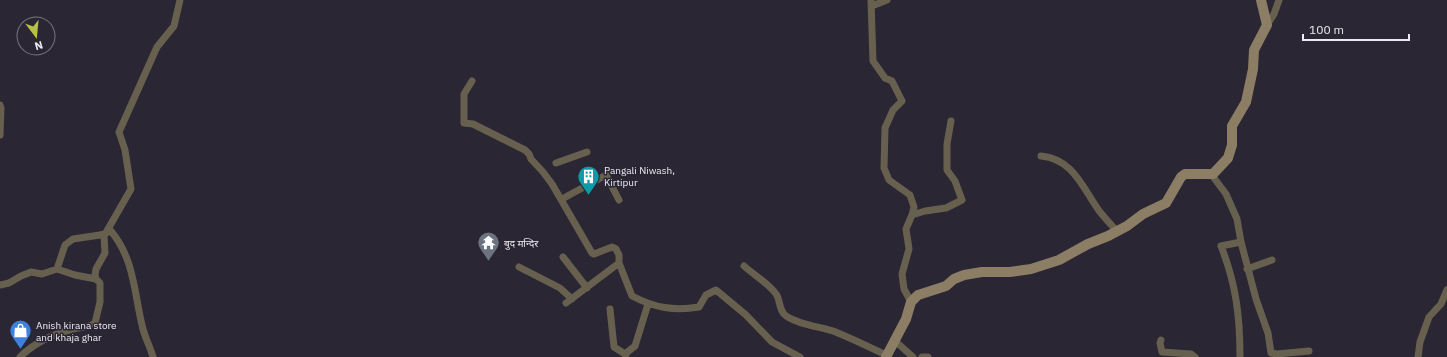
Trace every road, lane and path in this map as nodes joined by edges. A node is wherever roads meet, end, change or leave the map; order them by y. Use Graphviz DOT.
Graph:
graph roads {
  1 [pos="180,0"];
  2 [pos="887,0"];
  3 [pos="1261,0"];
  4 [pos="1278,0"];
  5 [pos="872,3"];
  6 [pos="1267,25"];
  7 [pos="472,81"];
  8 [pos="0,105"];
  9 [pos="951,121"];
  10 [pos="0,135"];
  11 [pos="587,152"];
  12 [pos="1041,156"];
  13 [pos="556,163"];
  14 [pos="1213,174"];
  15 [pos="562,199"];
  16 [pos="619,200"];
  17 [pos="912,215"];
  18 [pos="1117,231"];
  19 [pos="106,232"];
  20 [pos="1241,242"];
  21 [pos="564,257"];
  22 [pos="1272,260"];
  23 [pos="619,263"];
  24 [pos="744,266"];
  25 [pos="519,267"];
  26 [pos="57,269"];
  27 [pos="1248,269"];
  28 [pos="96,279"];
  29 [pos="0,285"];
  30 [pos="587,288"];
  31 [pos="1447,290"];
  32 [pos="911,302"];
  33 [pos="648,304"];
  34 [pos="610,309"];
  35 [pos="894,340"];
  36 [pos="1161,340"];
  37 [pos="1309,351"];
  38 [pos="626,356"];
  39 [pos="886,356"];
  40 [pos="20,357"];
  41 [pos="153,357"];
  42 [pos="800,357"];
  43 [pos="913,357"];
  44 [pos="922,357"];
  45 [pos="928,357"];
  46 [pos="1195,357"];
  47 [pos="1240,357"];
  48 [pos="1418,357"];
  1 -- 19 [label="street"];
  2 -- 5 [label="street"];
  3 -- 6 [label="street"];
  4 -- 6 [label="street"];
  5 -- 17 [label="street"];
  6 -- 14 [label="street"];
  7 -- 15 [label="street"];
  8 -- 10 [label="street"];
  9 -- 17 [label="street"];
  11 -- 13 [label="street"];
  12 -- 18 [label="street"];
  14 -- 18 [label="street"];
  14 -- 20 [label="street"];
  15 -- 16 [label="street"];
  15 -- 23 [label="street"];
  17 -- 32 [label="street"];
  18 -- 32 [label="street"];
  19 -- 26 [label="street"];
  19 -- 28 [label="street"];
  19 -- 41 [label="street"];
  20 -- 27 [label="street"];
  20 -- 47 [label="street"];
  21 -- 30 [label="street"];
  22 -- 27 [label="street"];
  23 -- 30 [label="street"];
  23 -- 33 [label="street"];
  24 -- 39 [label="street"];
  25 -- 30 [label="street"];
  26 -- 28 [label="street"];
  26 -- 29 [label="street"];
  27 -- 37 [label="street"];
  28 -- 40 [label="street"];
  31 -- 48 [label="street"];
  32 -- 35 [label="street"];
  33 -- 38 [label="street"];
  33 -- 42 [label="street"];
  34 -- 38 [label="street"];
  35 -- 39 [label="street"];
  35 -- 43 [label="street"];
  36 -- 46 [label="street"];
  44 -- 45 [label="street"];
}
